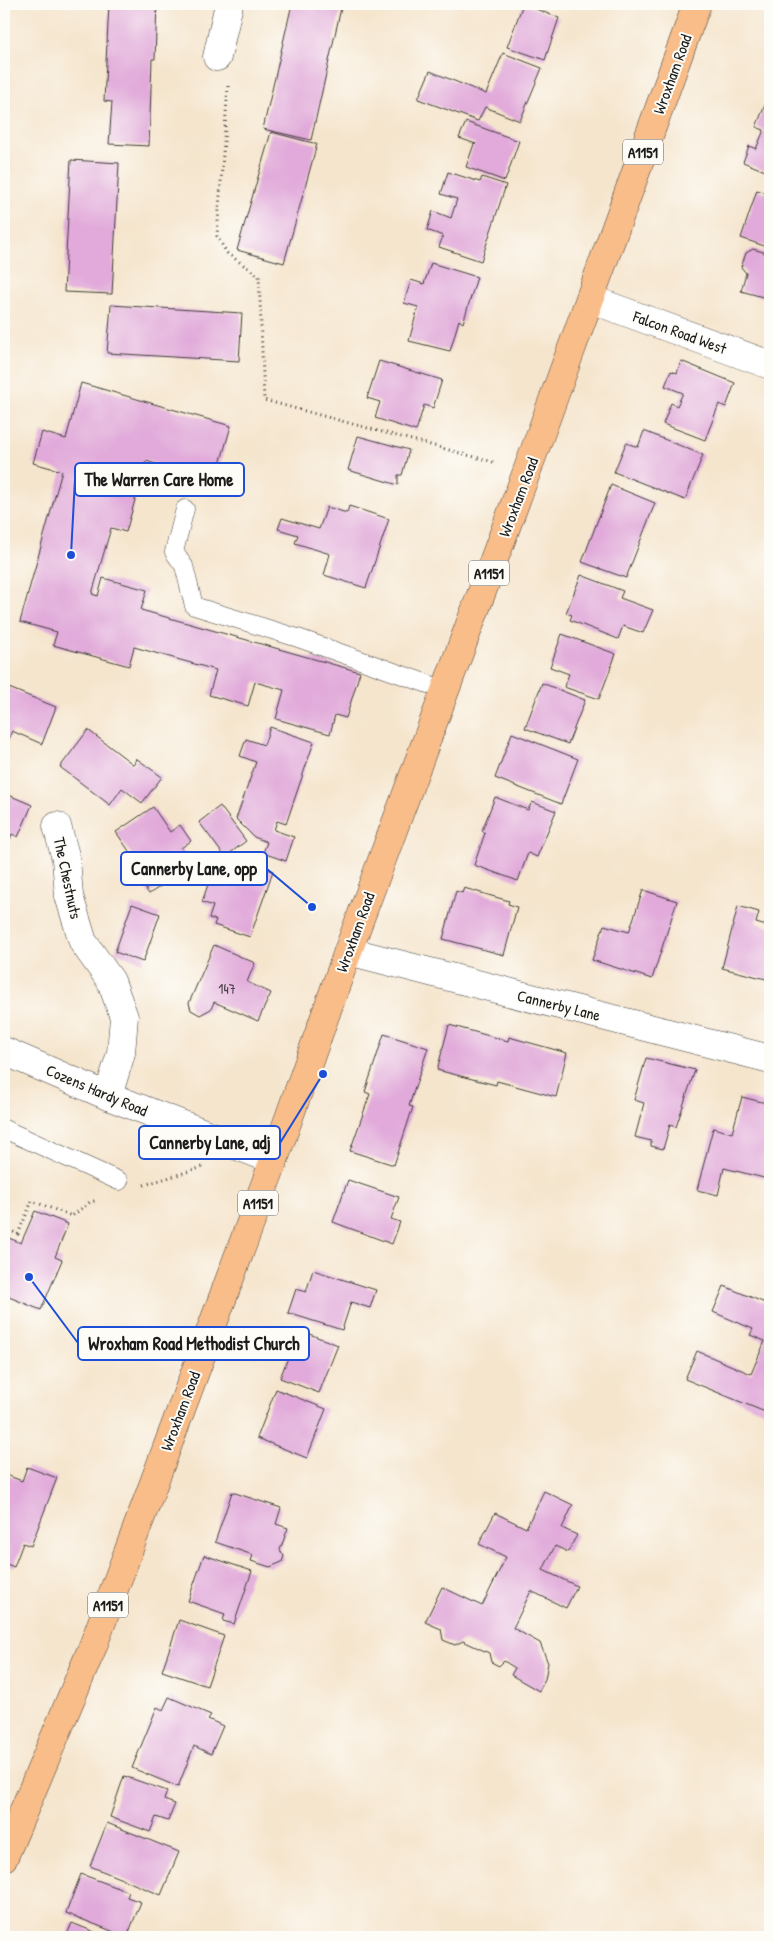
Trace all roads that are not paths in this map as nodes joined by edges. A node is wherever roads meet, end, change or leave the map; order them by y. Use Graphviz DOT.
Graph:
graph roads {
  1 [pos="228,4"];
  2 [pos="697,4"];
  3 [pos="223,67"];
  4 [pos="590,300"];
  5 [pos="770,365"];
  6 [pos="185,509"];
  7 [pos="445,690"];
  8 [pos="57,826"];
  9 [pos="348,951"];
  10 [pos="4,1051"];
  11 [pos="770,1059"];
  12 [pos="108,1096"];
  13 [pos="4,1129"];
  14 [pos="274,1160"];
  15 [pos="119,1181"];
  16 [pos="4,1857"];
  1 -- 3 [label="street"];
  2 -- 4 [label="main road, Wroxham Road / A1151"];
  4 -- 5 [label="street, Falcon Road West"];
  4 -- 7 [label="main road, Wroxham Road / A1151"];
  6 -- 7 [label="lane"];
  7 -- 9 [label="main road, Wroxham Road / A1151"];
  8 -- 12 [label="street, The Chestnuts"];
  9 -- 11 [label="street, Cannerby Lane"];
  9 -- 14 [label="main road, Wroxham Road / A1151"];
  10 -- 12 [label="street, Cozens Hardy Road"];
  12 -- 14 [label="street, Cozens Hardy Road"];
  13 -- 15 [label="lane"];
  14 -- 16 [label="main road, Wroxham Road / A1151"];
}
